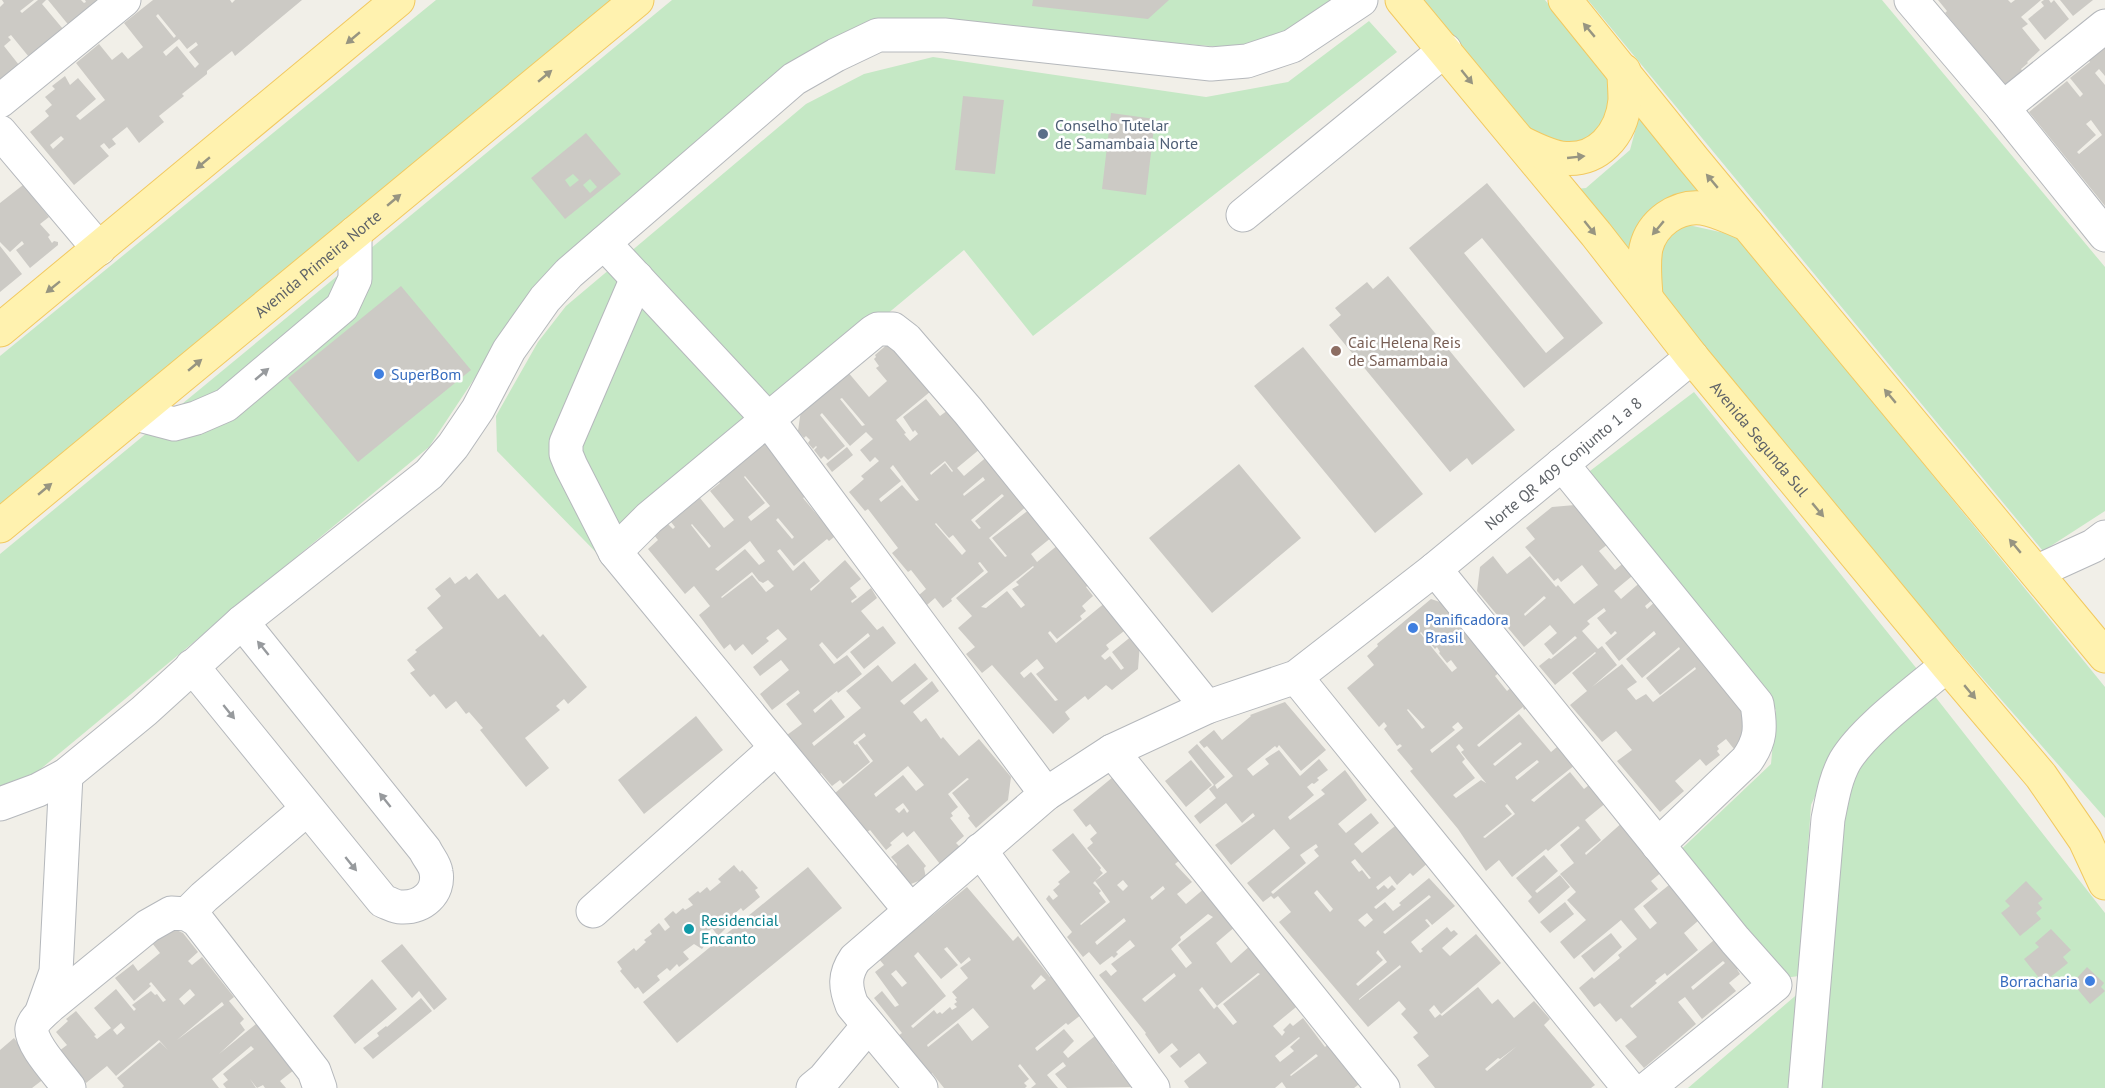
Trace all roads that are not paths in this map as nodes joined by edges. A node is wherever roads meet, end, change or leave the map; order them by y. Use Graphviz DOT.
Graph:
graph roads {
  1 [pos="124,0"];
  2 [pos="398,0"];
  3 [pos="637,0"];
  4 [pos="1361,0"];
  5 [pos="1402,0"];
  6 [pos="1565,0"];
  7 [pos="1911,0"];
  8 [pos="2105,26"];
  9 [pos="1445,50"];
  10 [pos="1624,71"];
  11 [pos="0,101"];
  12 [pos="2003,108"];
  13 [pos="0,132"];
  14 [pos="1521,142"];
  15 [pos="1243,216"];
  16 [pos="1749,225"];
  17 [pos="355,233"];
  18 [pos="2105,236"];
  19 [pos="604,243"];
  20 [pos="99,249"];
  21 [pos="637,278"];
  22 [pos="1646,296"];
  23 [pos="0,330"];
  24 [pos="1692,357"];
  25 [pos="136,414"];
  26 [pos="767,418"];
  27 [pos="1562,464"];
  28 [pos="0,526"];
  29 [pos="2099,541"];
  30 [pos="615,552"];
  31 [pos="1436,569"];
  32 [pos="2036,572"];
  33 [pos="2059,599"];
  34 [pos="242,622"];
  35 [pos="2105,656"];
  36 [pos="1947,665"];
  37 [pos="192,666"];
  38 [pos="1296,677"];
  39 [pos="1207,707"];
  40 [pos="776,748"];
  41 [pos="1112,751"];
  42 [pos="66,776"];
  43 [pos="1046,794"];
  44 [pos="0,804"];
  45 [pos="306,809"];
  46 [pos="1658,844"];
  47 [pos="980,850"];
  48 [pos="2105,883"];
  49 [pos="910,910"];
  50 [pos="593,911"];
  51 [pos="187,914"];
  52 [pos="1775,985"];
  53 [pos="1814,987"];
  54 [pos="40,1015"];
  55 [pos="868,1026"];
  56 [pos="69,1088"];
  57 [pos="320,1088"];
  58 [pos="813,1088"];
  59 [pos="921,1088"];
  60 [pos="1153,1088"];
  61 [pos="1383,1088"];
  62 [pos="1629,1088"];
  63 [pos="1648,1088"];
  64 [pos="1805,1088"];
  1 -- 11 [label="street"];
  2 -- 20 [label="main road, one-way"];
  17 -- 3 [label="main road, Avenida Primeira Norte, one-way"];
  4 -- 19 [label="street"];
  5 -- 9 [label="main road, Avenida Segunda Sul"];
  10 -- 6 [label="main road, one-way"];
  7 -- 12 [label="street"];
  8 -- 12 [label="street"];
  9 -- 14 [label="main road, Avenida Segunda Sul, one-way"];
  9 -- 15 [label="street"];
  14 -- 10 [label="main road, one-way"];
  16 -- 10 [label="main road, one-way"];
  12 -- 18 [label="street"];
  13 -- 20 [label="street"];
  14 -- 22 [label="main road, Avenida Segunda Sul, one-way"];
  16 -- 22 [label="main road, one-way"];
  32 -- 16 [label="main road, one-way"];
  25 -- 17 [label="main road, Avenida Primeira Norte, one-way"];
  25 -- 17 [label="street, one-way"];
  19 -- 21 [label="street"];
  19 -- 34 [label="street"];
  20 -- 23 [label="main road, one-way"];
  21 -- 26 [label="street"];
  21 -- 30 [label="street"];
  22 -- 24 [label="main road, Avenida Segunda Sul"];
  24 -- 27 [label="street, Norte QR 409 Conjunto 1 a 8"];
  24 -- 36 [label="main road, Avenida Segunda Sul, one-way"];
  28 -- 25 [label="main road, Avenida Primeira Norte, one-way"];
  26 -- 30 [label="street"];
  26 -- 39 [label="street"];
  26 -- 43 [label="street"];
  27 -- 31 [label="street, Norte QR 409 Conjunto 1 a 8"];
  27 -- 46 [label="street"];
  29 -- 32 [label="street"];
  29 -- 33 [label="street"];
  30 -- 40 [label="street"];
  31 -- 38 [label="street, Norte QR 409 Conjunto 1 a 8"];
  31 -- 46 [label="street"];
  32 -- 33 [label="main road"];
  33 -- 35 [label="main road"];
  34 -- 37 [label="street"];
  45 -- 34 [label="street, one-way"];
  36 -- 48 [label="main road, Avenida Segunda Sul, one-way"];
  36 -- 53 [label="street"];
  37 -- 42 [label="street"];
  37 -- 45 [label="street, one-way"];
  38 -- 39 [label="street, Norte QR 409 Conjunto 1 a 8"];
  38 -- 62 [label="street"];
  39 -- 41 [label="street, Norte QR 409 Conjunto 1 a 8"];
  40 -- 49 [label="street"];
  40 -- 50 [label="street"];
  41 -- 43 [label="street, Norte QR 409 Conjunto 1 a 8"];
  41 -- 61 [label="street"];
  42 -- 44 [label="street"];
  42 -- 54 [label="street"];
  43 -- 47 [label="street, Norte QR 409 Conjunto 1 a 8"];
  45 -- 51 [label="street"];
  46 -- 52 [label="street"];
  47 -- 49 [label="street, Norte QR 409 Conjunto 1 a 8"];
  47 -- 60 [label="street"];
  49 -- 55 [label="street, Norte QR 409 Conjunto 1 a 8"];
  51 -- 54 [label="street"];
  51 -- 57 [label="street"];
  52 -- 53 [label="street"];
  52 -- 63 [label="street"];
  53 -- 64 [label="street"];
  54 -- 56 [label="street"];
  55 -- 58 [label="street"];
  55 -- 59 [label="street, Norte QR 409 Conjunto 1 a 8"];
}
